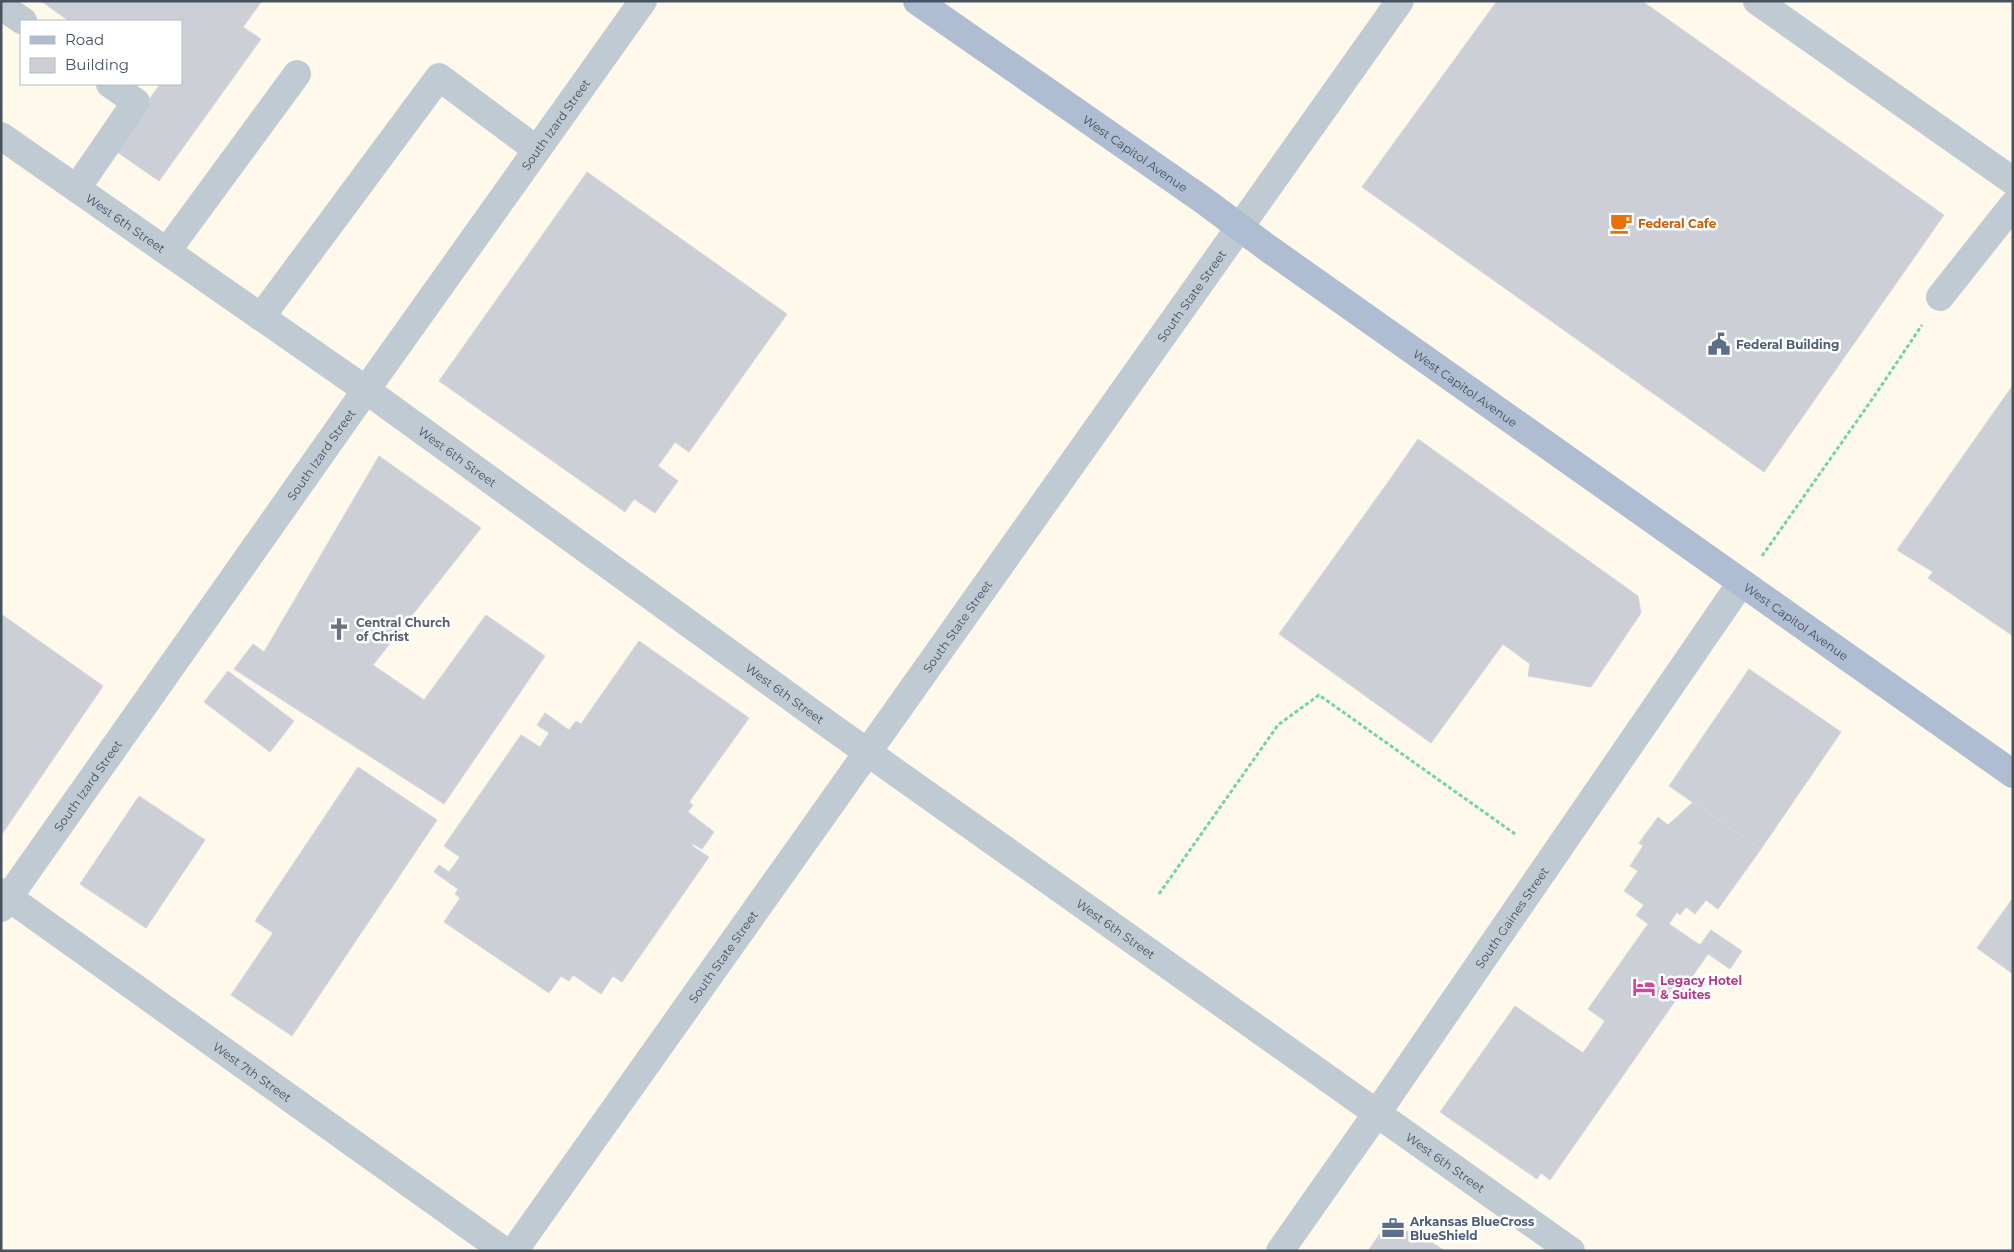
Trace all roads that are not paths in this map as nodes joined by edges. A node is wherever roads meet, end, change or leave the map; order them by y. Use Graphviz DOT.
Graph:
graph roads {
  1 [pos="643,1"];
  2 [pos="918,1"];
  3 [pos="1400,1"];
  4 [pos="1757,1"];
  5 [pos="1,6"];
  6 [pos="22,20"];
  7 [pos="296,74"];
  8 [pos="111,85"];
  9 [pos="1,136"];
  10 [pos="537,150"];
  11 [pos="2013,182"];
  12 [pos="77,188"];
  13 [pos="2013,205"];
  14 [pos="1239,228"];
  15 [pos="167,251"];
  16 [pos="1940,298"];
  17 [pos="261,316"];
  18 [pos="366,390"];
  19 [pos="1741,583"];
  20 [pos="867,752"];
  21 [pos="2013,774"];
  22 [pos="4,899"];
  23 [pos="1377,1113"];
  24 [pos="504,1251"];
  25 [pos="514,1251"];
  26 [pos="1280,1251"];
  27 [pos="1571,1251"];
  1 -- 10 [label="street, South Izard Street"];
  2 -- 14 [label="main road, West Capitol Avenue"];
  3 -- 14 [label="street, South State Street"];
  4 -- 11 [label="street"];
  5 -- 6 [label="street"];
  7 -- 15 [label="street"];
  8 -- 12 [label="street"];
  9 -- 12 [label="street, West 6th Street"];
  10 -- 17 [label="street"];
  10 -- 18 [label="street, South Izard Street"];
  12 -- 15 [label="street, West 6th Street"];
  13 -- 16 [label="street"];
  14 -- 19 [label="main road, West Capitol Avenue"];
  14 -- 20 [label="street, South State Street"];
  15 -- 17 [label="street, West 6th Street"];
  17 -- 18 [label="street, West 6th Street"];
  18 -- 20 [label="street, West 6th Street"];
  18 -- 22 [label="street, South Izard Street"];
  19 -- 21 [label="main road, West Capitol Avenue"];
  19 -- 23 [label="street, South Gaines Street"];
  20 -- 23 [label="street, West 6th Street"];
  20 -- 25 [label="street, South State Street"];
  22 -- 24 [label="street, West 7th Street"];
  23 -- 26 [label="street, South Gaines Street"];
  23 -- 27 [label="street, West 6th Street"];
}
